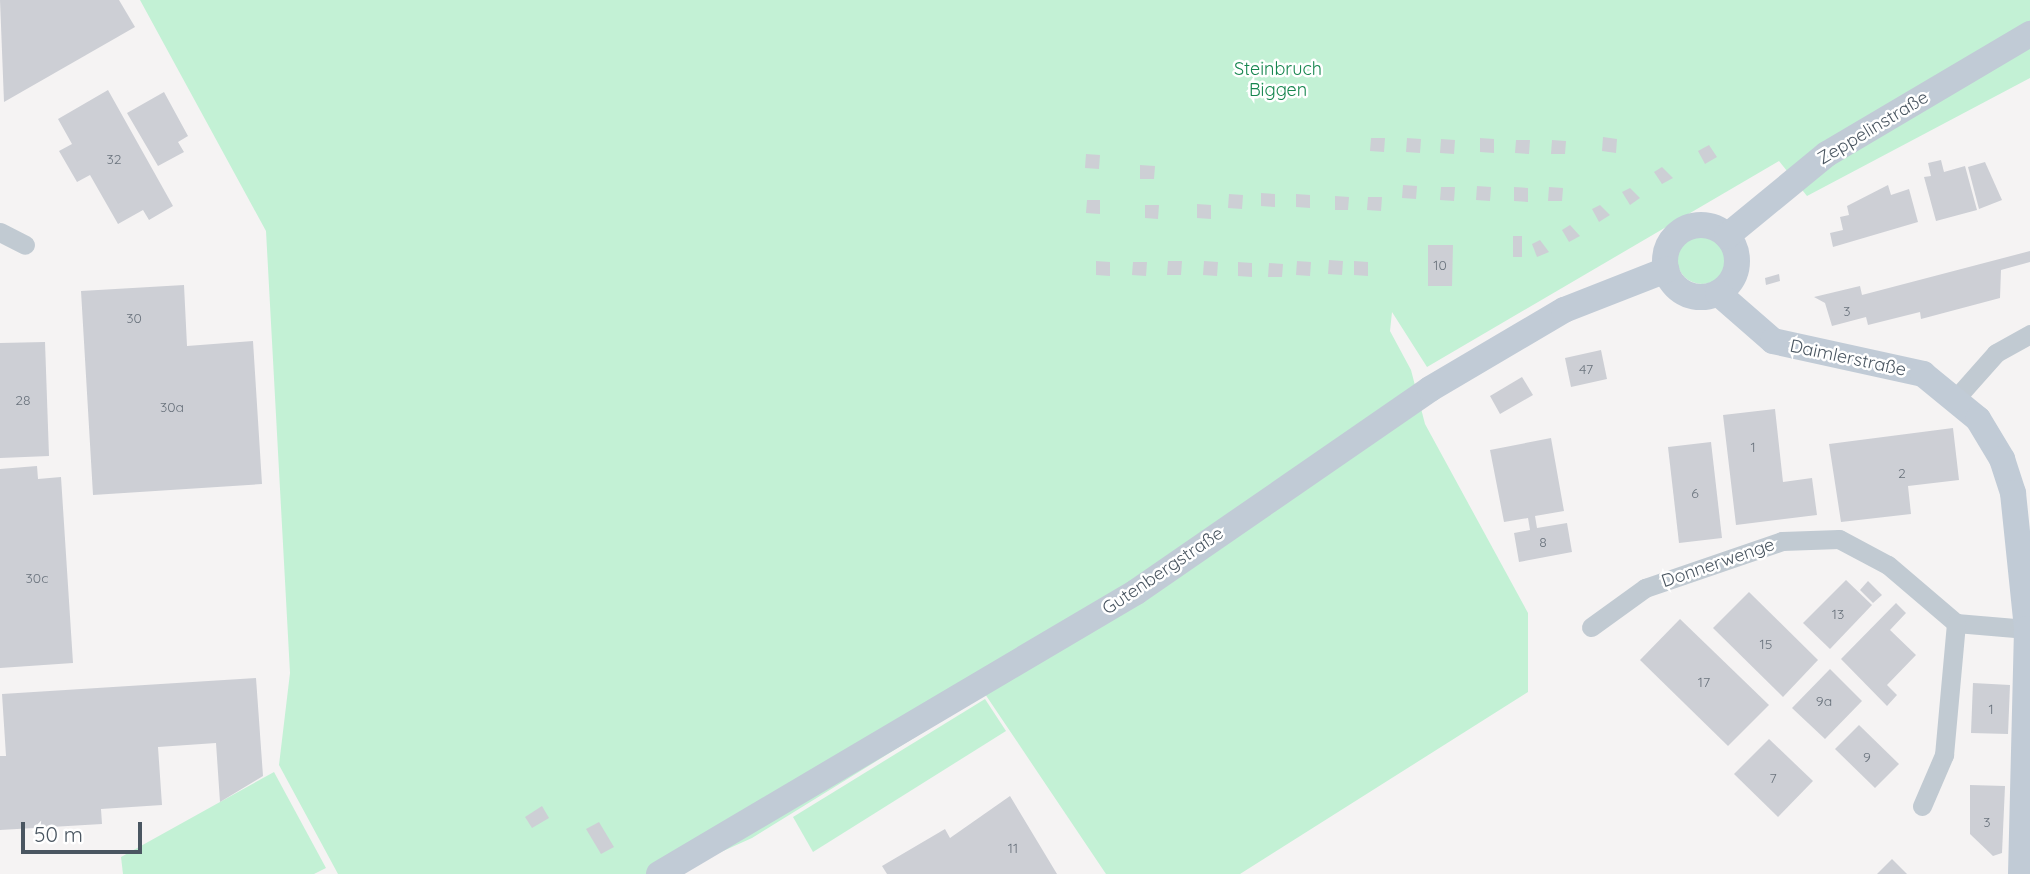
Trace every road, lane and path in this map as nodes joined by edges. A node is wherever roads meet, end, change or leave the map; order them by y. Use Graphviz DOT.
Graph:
graph roads {
  1 [pos="2030,34"];
  2 [pos="0,232"];
  3 [pos="1727,236"];
  4 [pos="25,245"];
  5 [pos="1666,270"];
  6 [pos="1718,293"];
  7 [pos="2030,334"];
  8 [pos="1957,397"];
  9 [pos="1956,623"];
  10 [pos="1591,627"];
  11 [pos="2027,629"];
  12 [pos="1922,806"];
  13 [pos="659,874"];
  14 [pos="2021,874"];
  1 -- 3 [label="main road, Zeppelinstraße"];
  2 -- 4 [label="street"];
  3 -- 5 [label="main road"];
  3 -- 6 [label="main road"];
  5 -- 6 [label="main road"];
  5 -- 13 [label="main road, Gutenbergstraße"];
  6 -- 8 [label="main road, Daimlerstraße"];
  7 -- 8 [label="street"];
  8 -- 11 [label="main road, Daimlerstraße"];
  9 -- 10 [label="street, Donnerwenge"];
  9 -- 11 [label="street"];
  9 -- 12 [label="street"];
  11 -- 14 [label="main road, Daimlerstraße"];
}
